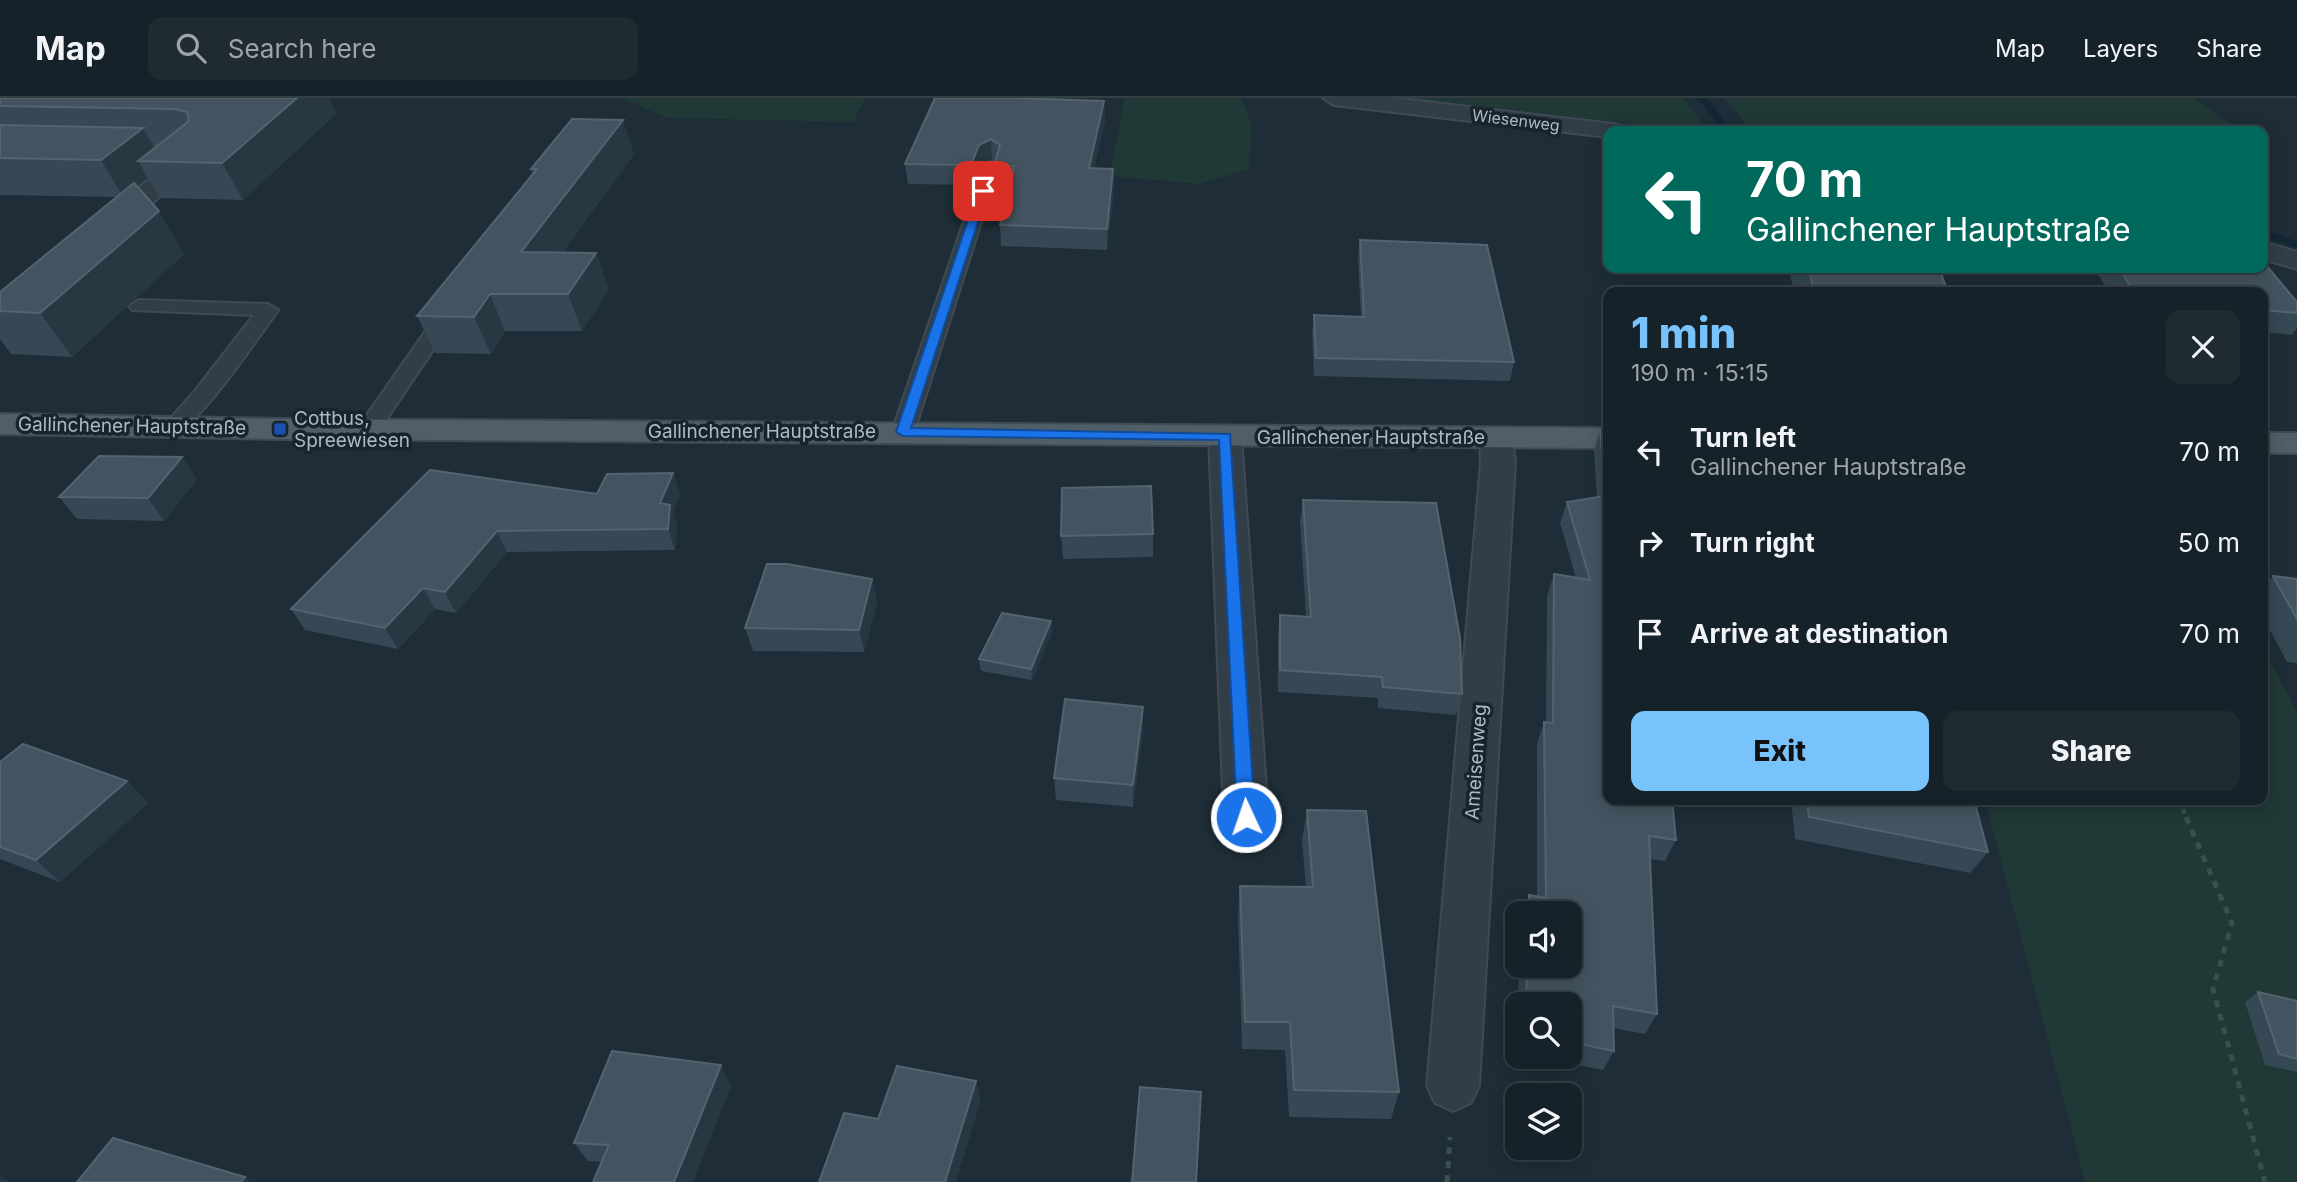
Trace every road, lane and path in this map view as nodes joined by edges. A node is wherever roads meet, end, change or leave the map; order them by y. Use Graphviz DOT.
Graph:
graph roads {
  1 [pos="1335,98"];
  2 [pos="1603,130"];
  3 [pos="153,154"];
  4 [pos="991,166"];
  5 [pos="82,248"];
  6 [pos="2268,252"];
  7 [pos="2297,261"];
  8 [pos="459,297"];
  9 [pos="139,306"];
  10 [pos="0,424"];
  11 [pos="174,427"];
  12 [pos="368,430"];
  13 [pos="903,432"];
  14 [pos="1226,436"];
  15 [pos="1496,438"];
  16 [pos="1603,438"];
  17 [pos="2268,443"];
  18 [pos="2297,443"];
  19 [pos="2181,805"];
  20 [pos="1246,817"];
  21 [pos="1453,1086"];
  22 [pos="2265,1182"];
  1 -- 2 [label="street, Wiesenweg"];
  3 -- 5 [label="street"];
  4 -- 13 [label="lane"];
  6 -- 7 [label="street"];
  8 -- 12 [label="lane"];
  9 -- 11 [label="lane"];
  10 -- 11 [label="main road, Gallinchener Hauptstraße"];
  11 -- 12 [label="main road, Gallinchener Hauptstraße"];
  12 -- 13 [label="main road, Gallinchener Hauptstraße"];
  13 -- 14 [label="main road, Gallinchener Hauptstraße"];
  14 -- 15 [label="main road, Gallinchener Hauptstraße"];
  14 -- 20 [label="street"];
  15 -- 16 [label="main road, Gallinchener Hauptstraße"];
  15 -- 21 [label="street, Ameisenweg"];
  17 -- 18 [label="main road"];
  19 -- 22 [label="path"];
}
